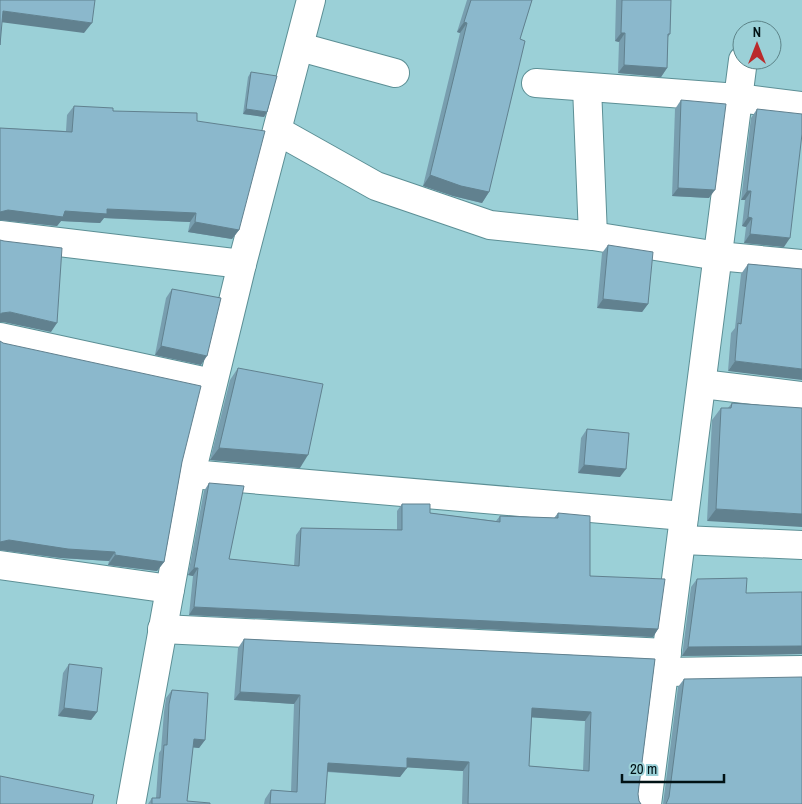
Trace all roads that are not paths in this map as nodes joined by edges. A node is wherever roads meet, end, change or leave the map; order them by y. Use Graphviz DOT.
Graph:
graph roads {
  1 [pos="311,0"];
  2 [pos="300,47"];
  3 [pos="742,70"];
  4 [pos="396,73"];
  5 [pos="536,83"];
  6 [pos="587,87"];
  7 [pos="738,98"];
  8 [pos="802,106"];
  9 [pos="278,130"];
  10 [pos="0,235"];
  11 [pos="593,236"];
  12 [pos="718,256"];
  13 [pos="242,264"];
  14 [pos="802,264"];
  15 [pos="0,337"];
  16 [pos="212,383"];
  17 [pos="702,384"];
  18 [pos="802,396"];
  19 [pos="191,474"];
  20 [pos="683,528"];
  21 [pos="802,545"];
  22 [pos="0,565"];
  23 [pos="170,589"];
  24 [pos="162,629"];
  25 [pos="666,662"];
  26 [pos="802,670"];
  27 [pos="131,804"];
  28 [pos="647,804"];
  1 -- 2 [label="street"];
  2 -- 4 [label="street"];
  2 -- 9 [label="street"];
  3 -- 7 [label="street"];
  5 -- 6 [label="street"];
  6 -- 7 [label="street"];
  6 -- 11 [label="street"];
  7 -- 8 [label="street"];
  7 -- 12 [label="street"];
  9 -- 11 [label="street"];
  9 -- 13 [label="street"];
  10 -- 13 [label="street"];
  11 -- 12 [label="street"];
  12 -- 14 [label="street"];
  12 -- 17 [label="street"];
  13 -- 16 [label="street"];
  15 -- 16 [label="street"];
  16 -- 19 [label="street"];
  17 -- 18 [label="street"];
  17 -- 20 [label="street"];
  19 -- 20 [label="street"];
  19 -- 23 [label="street"];
  20 -- 21 [label="street"];
  20 -- 25 [label="street"];
  22 -- 23 [label="street"];
  23 -- 24 [label="street"];
  24 -- 25 [label="street"];
  24 -- 27 [label="street"];
  25 -- 26 [label="street"];
  25 -- 28 [label="street"];
}
